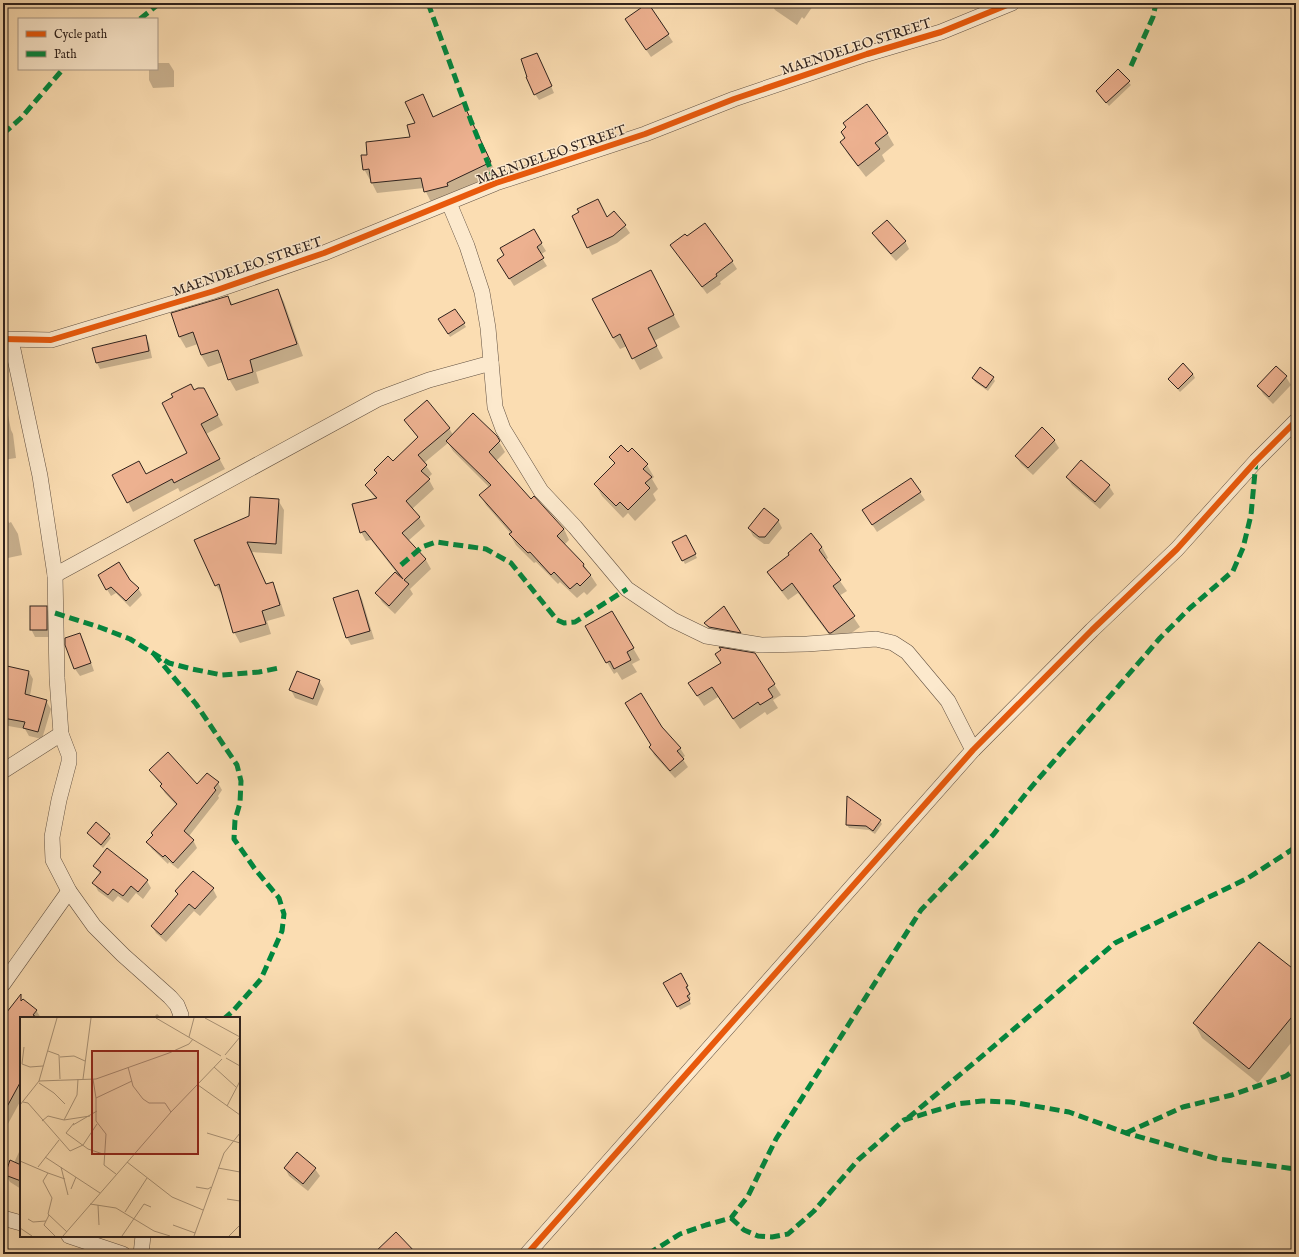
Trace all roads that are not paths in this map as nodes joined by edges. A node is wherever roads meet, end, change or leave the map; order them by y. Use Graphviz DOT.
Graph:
graph roads {
  1 [pos="1012,3"];
  2 [pos="449,203"];
  3 [pos="7,340"];
  4 [pos="491,364"];
  5 [pos="1296,422"];
  6 [pos="56,575"];
  7 [pos="61,734"];
  8 [pos="973,750"];
  9 [pos="3,771"];
  10 [pos="69,891"];
  11 [pos="3,984"];
  12 [pos="180,1017"];
  13 [pos="3,1218"];
  14 [pos="20,1223"];
  15 [pos="72,1237"];
  16 [pos="143,1237"];
  17 [pos="124,1254"];
  18 [pos="142,1254"];
  19 [pos="527,1254"];
  1 -- 2 [label="street, MAENDELEO STREET"];
  2 -- 3 [label="street, MAENDELEO STREET"];
  2 -- 4 [label="street"];
  3 -- 6 [label="street"];
  4 -- 6 [label="street"];
  4 -- 8 [label="street"];
  5 -- 8 [label="street"];
  6 -- 7 [label="street"];
  7 -- 9 [label="street"];
  7 -- 10 [label="street"];
  8 -- 19 [label="street"];
  10 -- 11 [label="street"];
  10 -- 12 [label="street"];
  13 -- 14 [label="street"];
  15 -- 17 [label="street"];
  16 -- 18 [label="street"];
}
